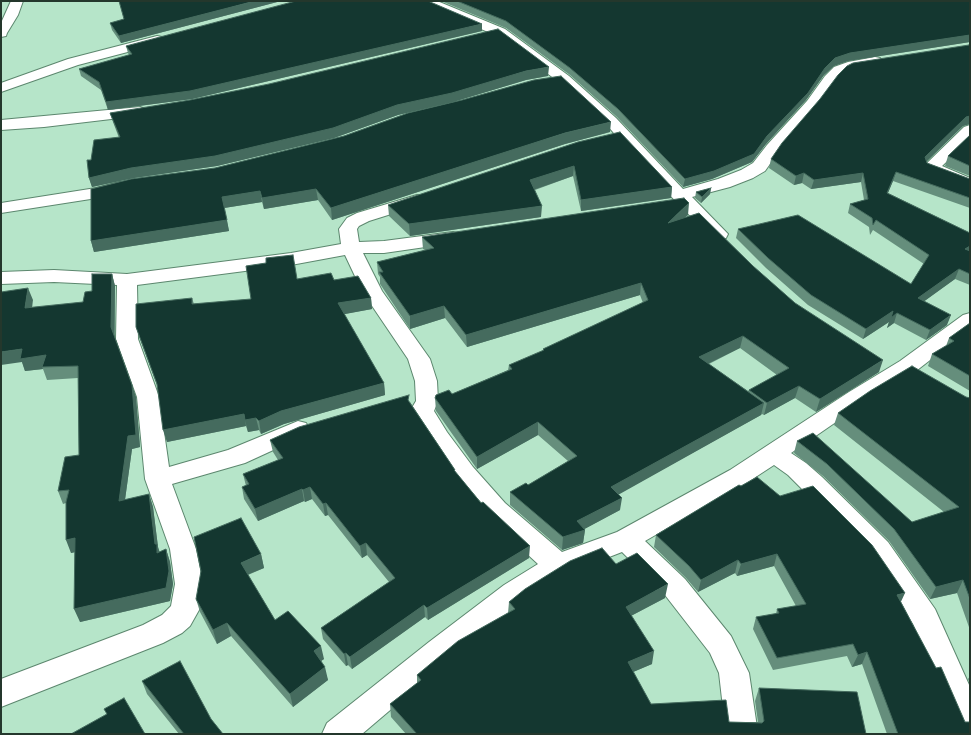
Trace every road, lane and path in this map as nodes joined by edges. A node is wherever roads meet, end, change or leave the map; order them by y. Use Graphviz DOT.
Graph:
graph roads {
  1 [pos="17,1"];
  2 [pos="427,1"];
  3 [pos="6,17"];
  4 [pos="500,32"];
  5 [pos="1,33"];
  6 [pos="170,37"];
  7 [pos="477,37"];
  8 [pos="886,59"];
  9 [pos="564,79"];
  10 [pos="544,82"];
  11 [pos="1,88"];
  12 [pos="157,110"];
  13 [pos="1,125"];
  14 [pos="970,130"];
  15 [pos="625,135"];
  16 [pos="602,140"];
  17 [pos="134,184"];
  18 [pos="970,184"];
  19 [pos="437,194"];
  20 [pos="684,198"];
  21 [pos="665,205"];
  22 [pos="1,208"];
  23 [pos="470,235"];
  24 [pos="731,246"];
  25 [pos="351,248"];
  26 [pos="1,278"];
  27 [pos="127,280"];
  28 [pos="970,319"];
  29 [pos="403,399"];
  30 [pos="427,401"];
  31 [pos="322,422"];
  32 [pos="774,453"];
  33 [pos="158,479"];
  34 [pos="626,539"];
  35 [pos="558,565"];
  36 [pos="1,693"];
  37 [pos="970,723"];
  38 [pos="338,734"];
  39 [pos="742,734"];
  1 -- 3 [label="street"];
  2 -- 4 [label="street"];
  3 -- 5 [label="street"];
  4 -- 7 [label="street"];
  4 -- 9 [label="street"];
  6 -- 11 [label="street"];
  8 -- 20 [label="street"];
  9 -- 10 [label="street"];
  9 -- 15 [label="street"];
  12 -- 13 [label="street"];
  14 -- 18 [label="street"];
  15 -- 16 [label="street"];
  15 -- 20 [label="street"];
  17 -- 22 [label="street"];
  19 -- 25 [label="street"];
  20 -- 21 [label="street"];
  20 -- 24 [label="street"];
  23 -- 25 [label="street"];
  25 -- 27 [label="street"];
  25 -- 30 [label="street"];
  26 -- 27 [label="street"];
  27 -- 33 [label="street"];
  28 -- 32 [label="street"];
  29 -- 30 [label="street"];
  30 -- 35 [label="street"];
  31 -- 33 [label="street"];
  32 -- 34 [label="street"];
  32 -- 37 [label="street"];
  33 -- 36 [label="street"];
  34 -- 35 [label="street"];
  34 -- 39 [label="street"];
  35 -- 38 [label="street"];
}
